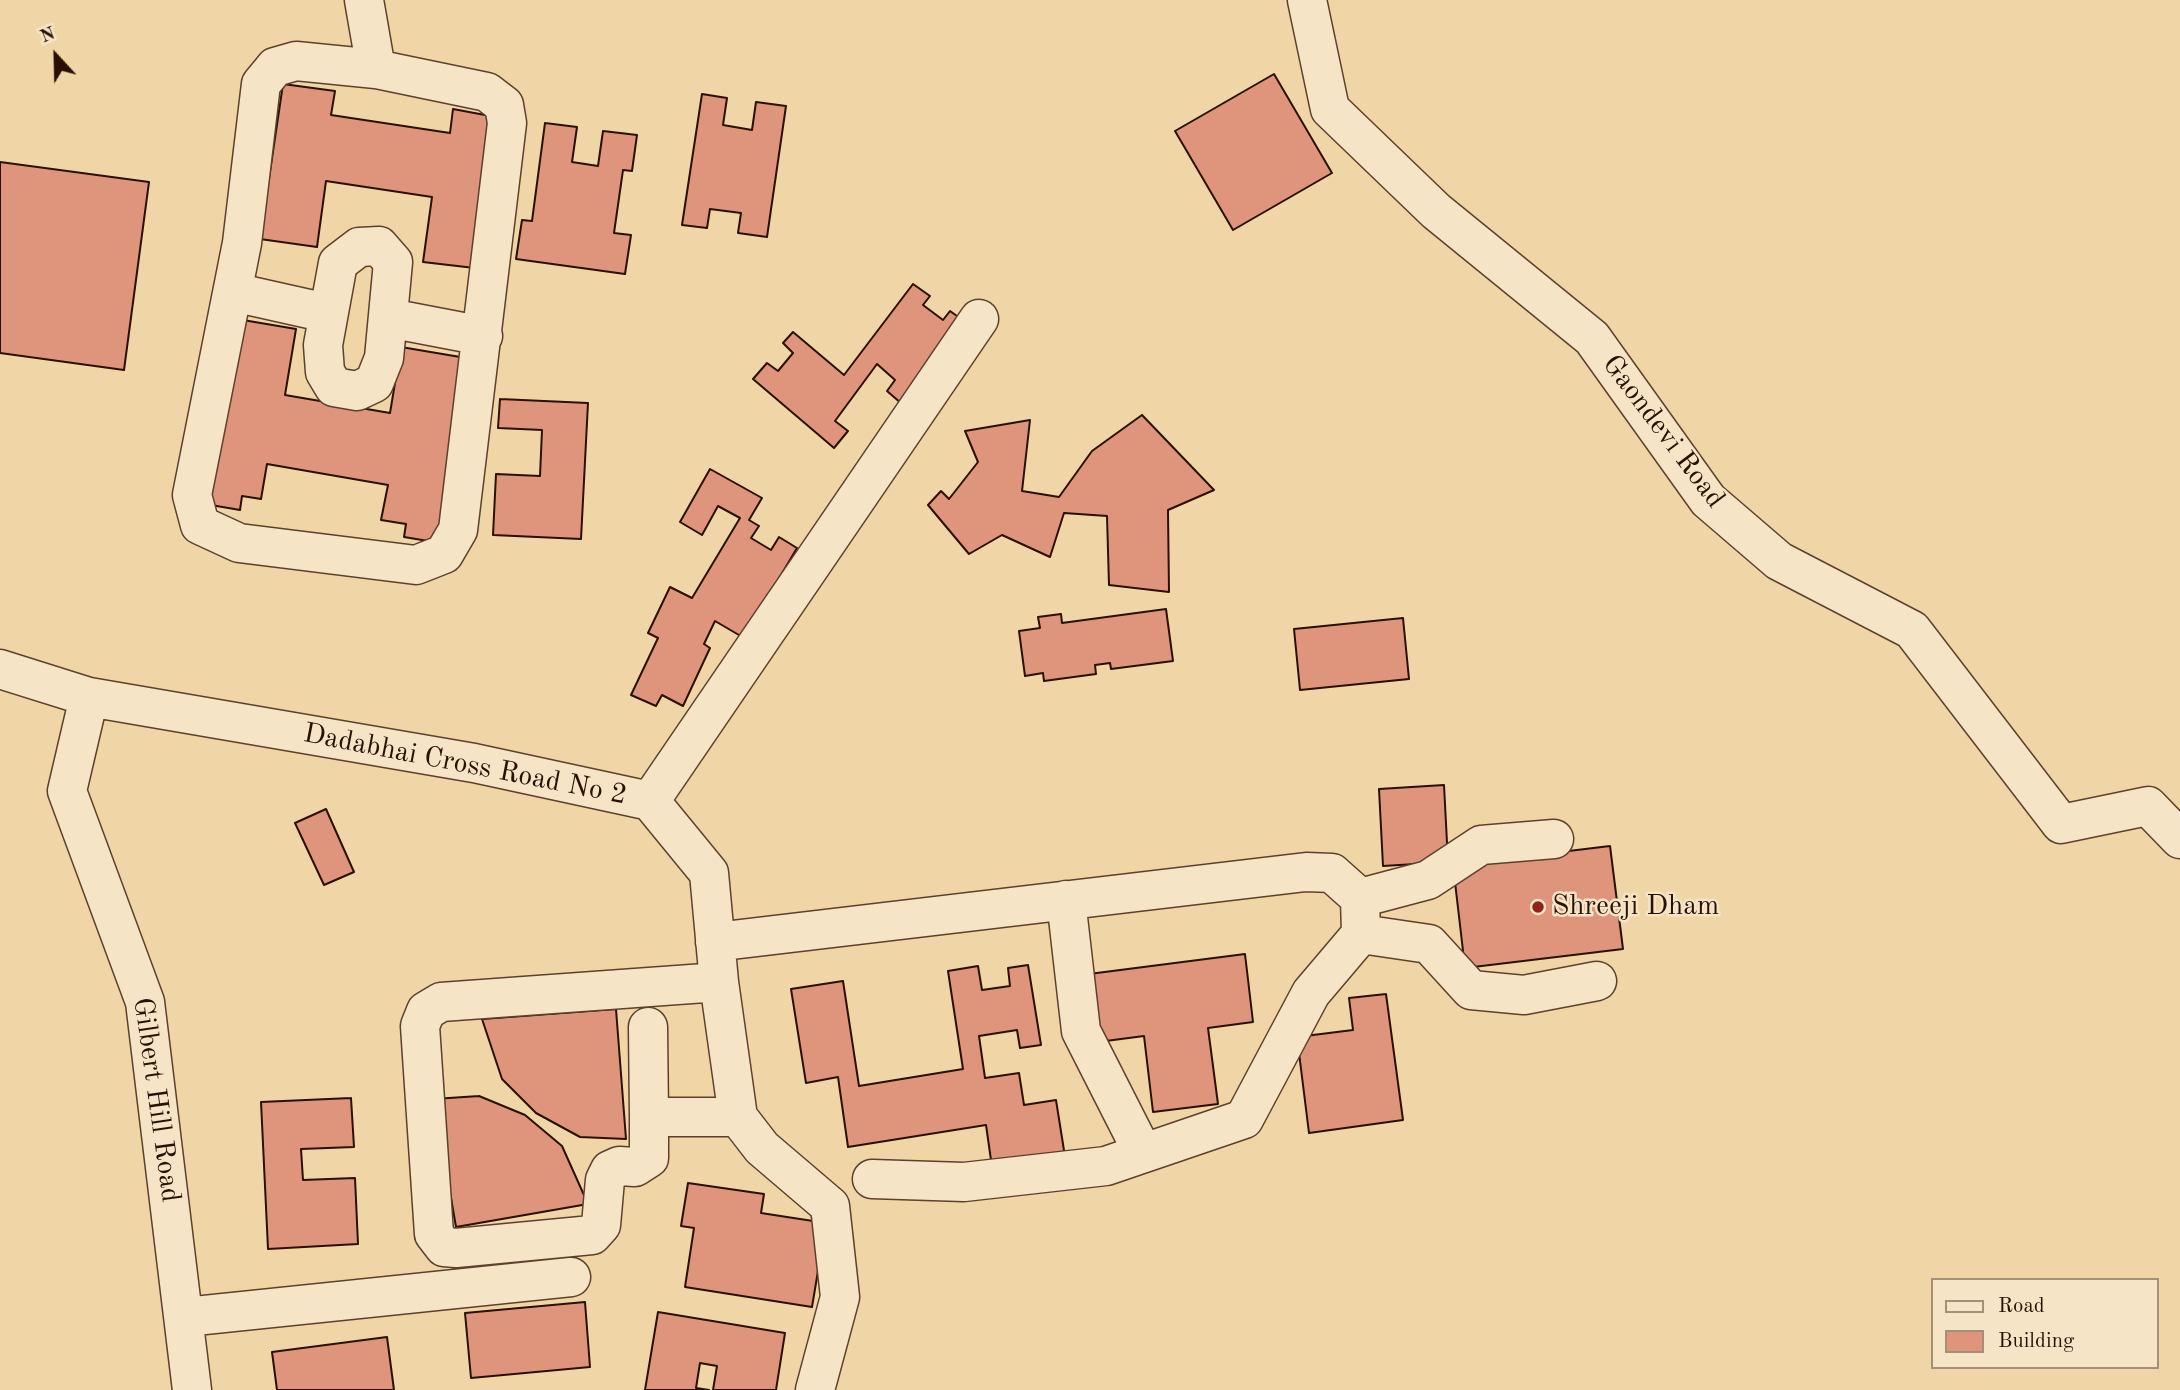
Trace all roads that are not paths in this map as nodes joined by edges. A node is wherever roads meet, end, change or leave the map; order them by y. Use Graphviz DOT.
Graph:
graph roads {
  1 [pos="365,0"];
  2 [pos="1307,0"];
  3 [pos="376,69"];
  4 [pos="233,292"];
  5 [pos="327,313"];
  6 [pos="389,318"];
  7 [pos="979,319"];
  8 [pos="483,336"];
  9 [pos="0,669"];
  10 [pos="89,697"];
  11 [pos="650,801"];
  12 [pos="1554,839"];
  13 [pos="2180,839"];
  14 [pos="1066,900"];
  15 [pos="1360,916"];
  16 [pos="715,942"];
  17 [pos="1597,981"];
  18 [pos="719,982"];
  19 [pos="648,1027"];
  20 [pos="663,1108"];
  21 [pos="737,1109"];
  22 [pos="1143,1153"];
  23 [pos="872,1179"];
  24 [pos="571,1277"];
  25 [pos="185,1317"];
  26 [pos="192,1390"];
  27 [pos="815,1390"];
  1 -- 3 [label="street"];
  2 -- 13 [label="street, Gaondevi Road"];
  3 -- 4 [label="street"];
  3 -- 8 [label="street"];
  4 -- 5 [label="street"];
  4 -- 8 [label="street"];
  5 -- 6 [label="street"];
  5 -- 6 [label="street"];
  6 -- 8 [label="street"];
  7 -- 11 [label="street"];
  9 -- 10 [label="street, Dadabhai Cross Road No 2"];
  10 -- 11 [label="street, Dadabhai Cross Road No 2"];
  10 -- 25 [label="street, Gilbert Hill Road"];
  11 -- 16 [label="street, Dadabhai Cross Road No 2"];
  12 -- 15 [label="street"];
  14 -- 15 [label="street"];
  14 -- 16 [label="street"];
  14 -- 22 [label="street"];
  15 -- 17 [label="street"];
  15 -- 22 [label="street"];
  16 -- 18 [label="street, Dadabhai Cross Road No 2"];
  18 -- 20 [label="street"];
  18 -- 21 [label="street, Dadabhai Cross Road No 2"];
  19 -- 20 [label="street"];
  20 -- 21 [label="street"];
  21 -- 27 [label="street, Dadabhai Cross Road No 2"];
  22 -- 23 [label="street"];
  24 -- 25 [label="street"];
  25 -- 26 [label="street, Gilbert Hill Road"];
}
